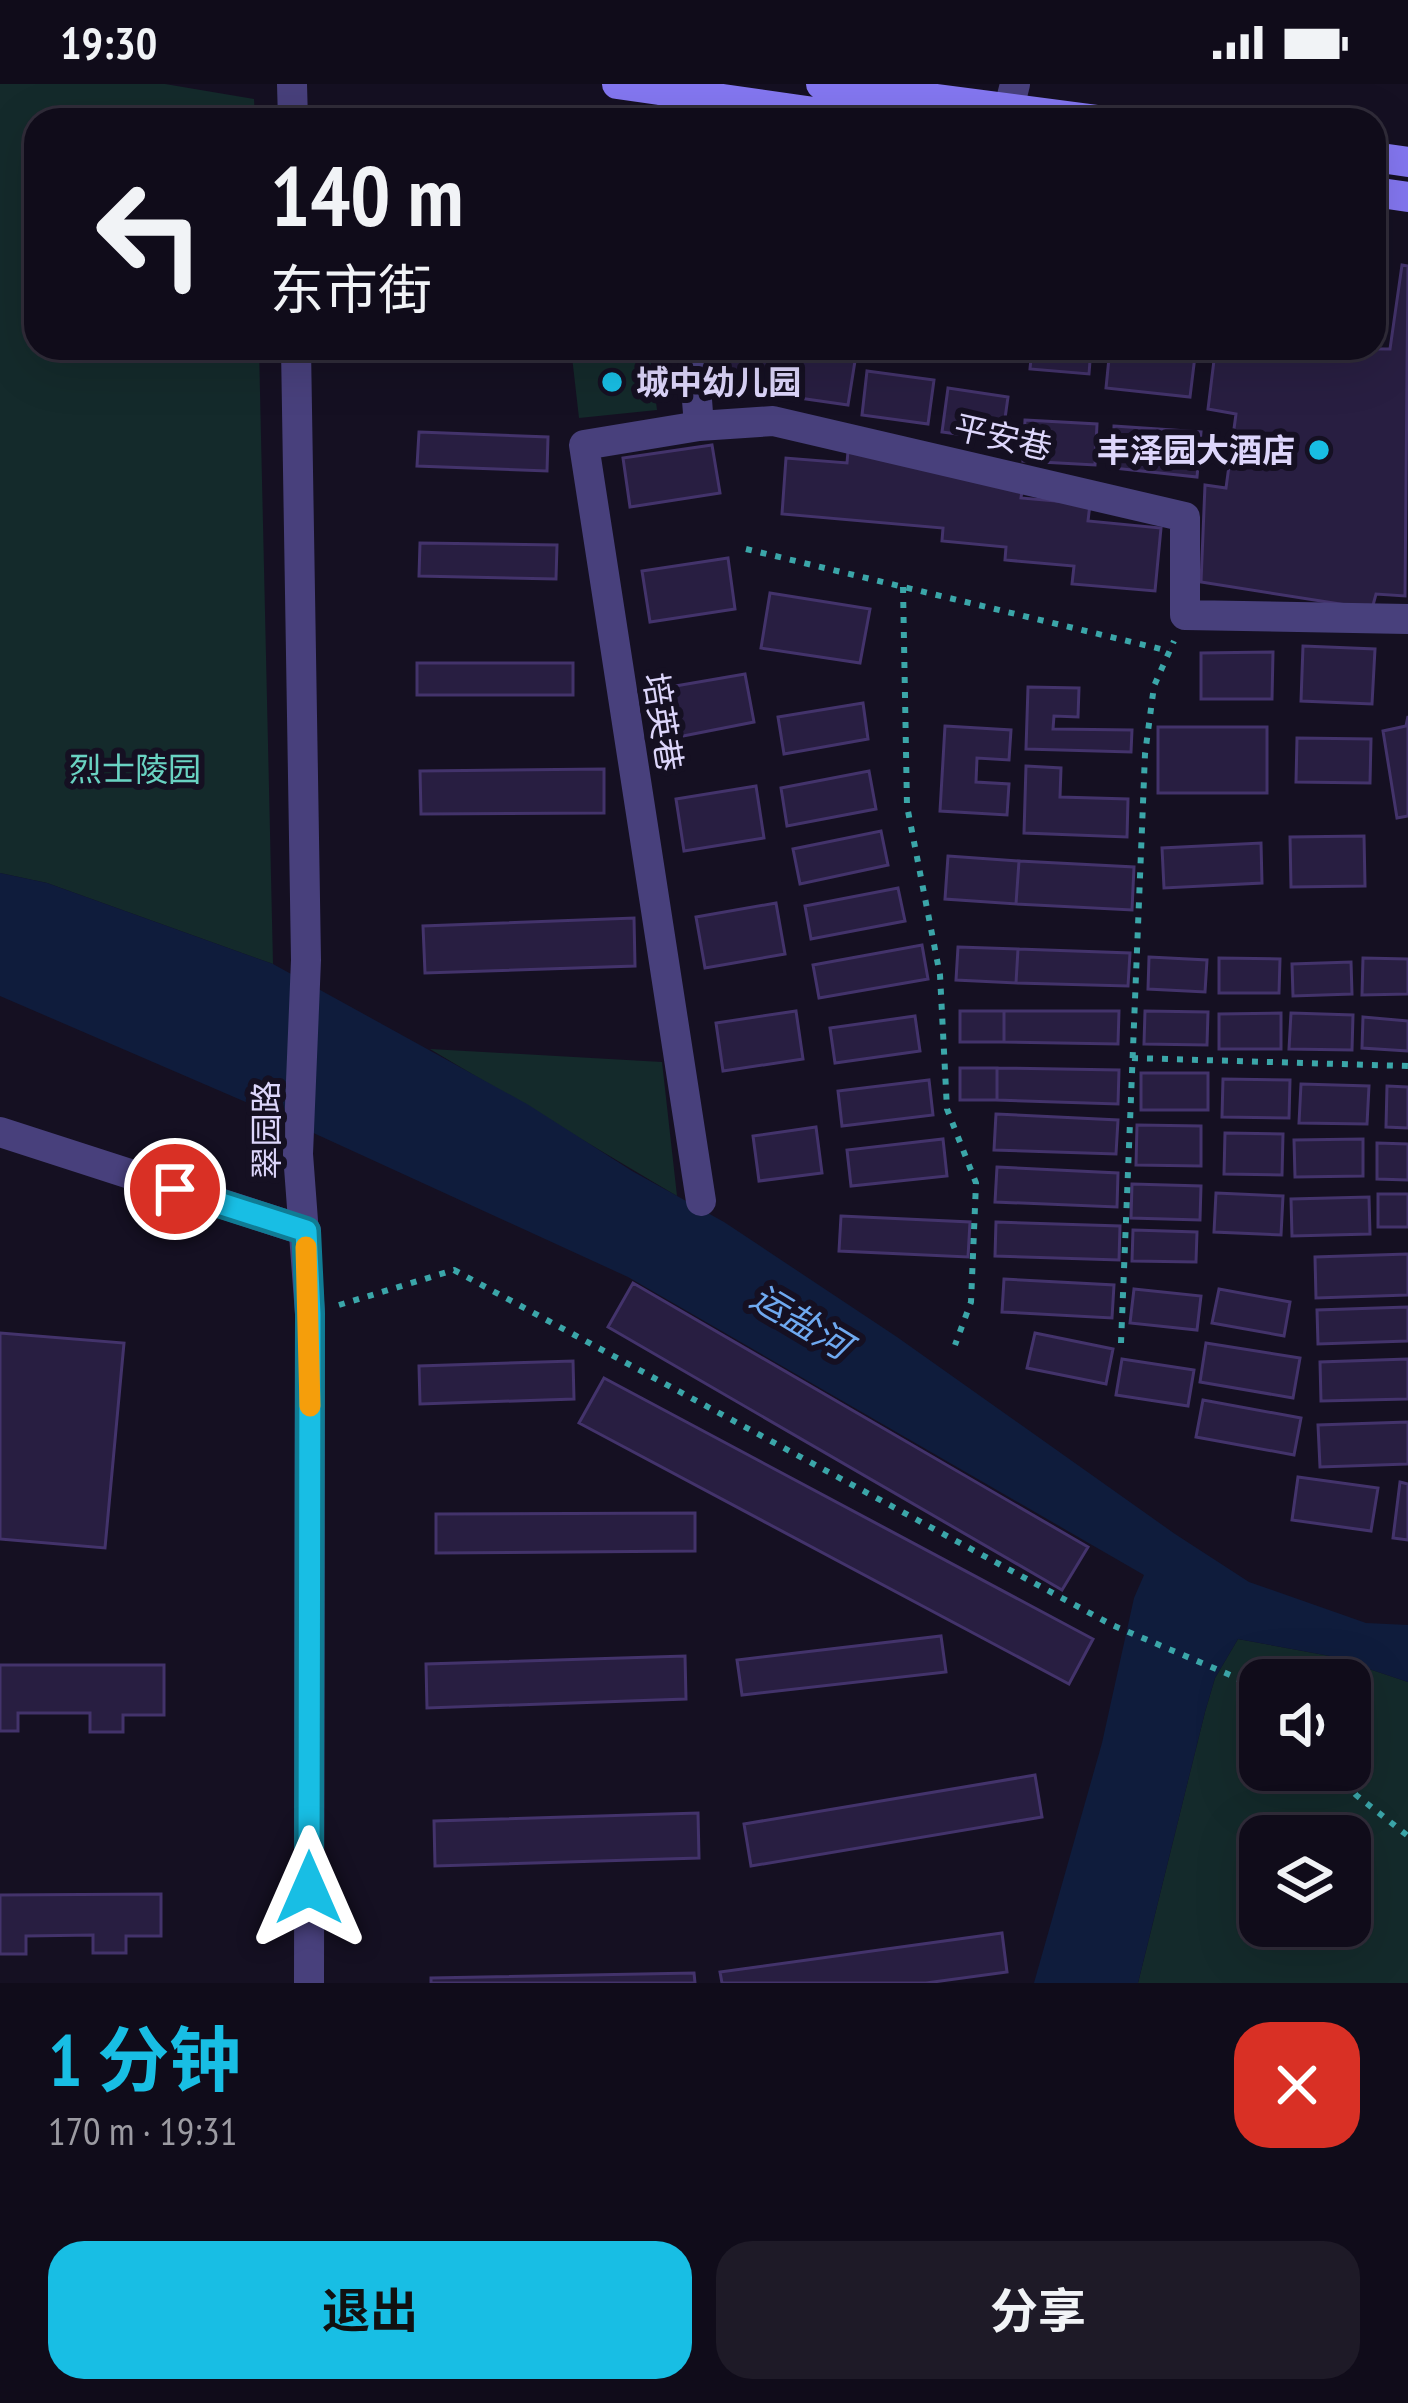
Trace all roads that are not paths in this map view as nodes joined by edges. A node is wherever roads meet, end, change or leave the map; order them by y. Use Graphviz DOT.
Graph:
graph roads {
  1 [pos="617,84"];
  2 [pos="821,84"];
  3 [pos="1012,96"];
  4 [pos="672,98"];
  5 [pos="762,108"];
  6 [pos="1055,108"];
  7 [pos="296,360"];
  8 [pos="693,360"];
  9 [pos="699,426"];
  10 [pos="1408,619"];
  11 [pos="0,1132"];
  12 [pos="701,1202"];
  13 [pos="306,1231"];
  14 [pos="309,1983"];
  1 -- 4 [label="main road"];
  2 -- 3 [label="main road"];
  3 -- 6 [label="main road"];
  4 -- 5 [label="main road"];
  7 -- 13 [label="street, 翠园路"];
  8 -- 9 [label="street"];
  9 -- 10 [label="street, 平安巷"];
  9 -- 12 [label="street, 培英巷"];
  11 -- 13 [label="street"];
  13 -- 14 [label="street, 翠园路"];
}
